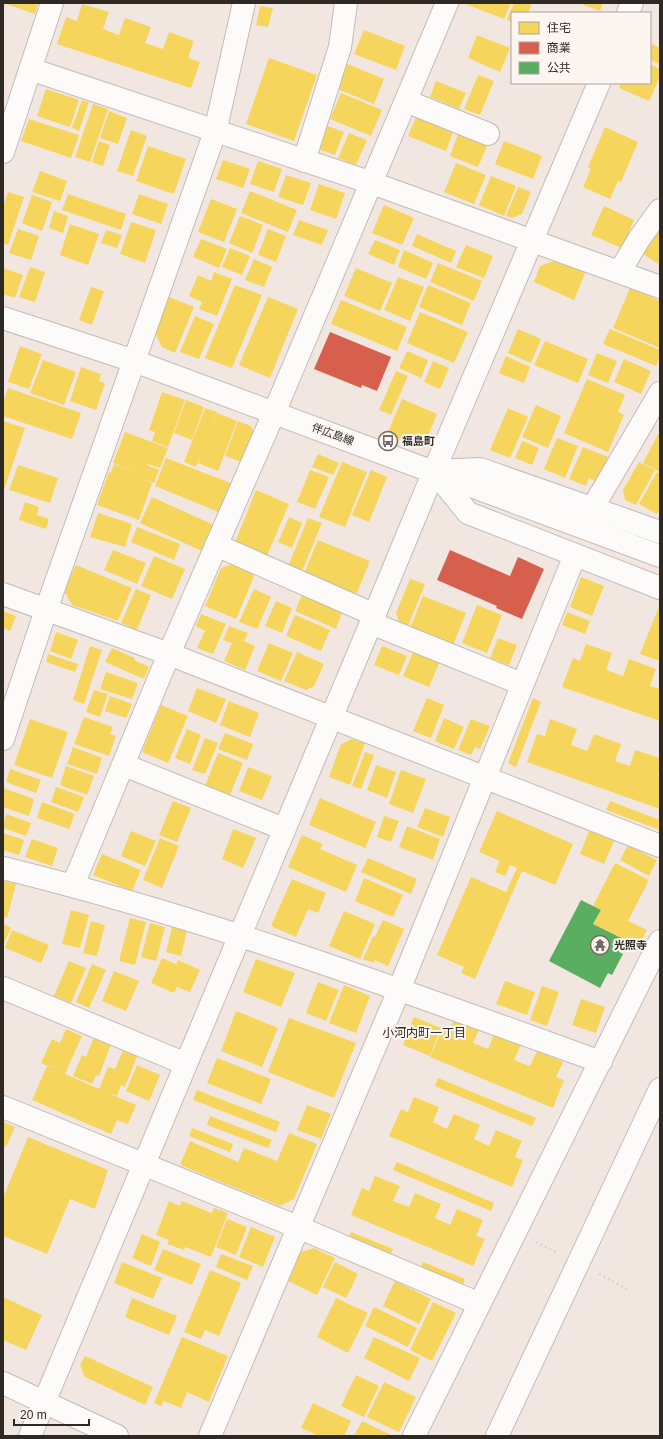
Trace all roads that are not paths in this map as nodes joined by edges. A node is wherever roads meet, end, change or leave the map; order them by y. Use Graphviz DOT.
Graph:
graph roads {
  1 [pos="52,3"];
  2 [pos="244,3"];
  3 [pos="346,3"];
  4 [pos="447,3"];
  5 [pos="30,69"];
  6 [pos="599,84"];
  7 [pos="406,101"];
  8 [pos="215,132"];
  9 [pos="488,134"];
  10 [pos="3,152"];
  11 [pos="304,161"];
  12 [pos="372,183"];
  13 [pos="660,210"];
  14 [pos="533,240"];
  15 [pos="620,271"];
  16 [pos="660,287"];
  17 [pos="3,318"];
  18 [pos="134,360"];
  19 [pos="660,393"];
  20 [pos="274,413"];
  21 [pos="434,471"];
  22 [pos="593,507"];
  23 [pos="660,532"];
  24 [pos="216,545"];
  25 [pos="576,555"];
  26 [pos="660,556"];
  27 [pos="660,588"];
  28 [pos="3,594"];
  29 [pos="46,610"];
  30 [pos="373,619"];
  31 [pos="169,654"];
  32 [pos="522,684"];
  33 [pos="332,718"];
  34 [pos="3,738"];
  35 [pos="124,765"];
  36 [pos="485,779"];
  37 [pos="284,829"];
  38 [pos="660,846"];
  39 [pos="3,868"];
  40 [pos="73,885"];
  41 [pos="240,934"];
  42 [pos="660,942"];
  43 [pos="3,988"];
  44 [pos="399,990"];
  45 [pos="601,1062"];
  46 [pos="186,1064"];
  47 [pos="660,1089"];
  48 [pos="3,1107"];
  49 [pos="144,1165"];
  50 [pos="300,1228"];
  51 [pos="480,1304"];
  52 [pos="3,1383"];
  53 [pos="43,1402"];
  54 [pos="30,1436"];
  55 [pos="117,1436"];
  56 [pos="210,1436"];
  57 [pos="414,1436"];
  58 [pos="497,1436"];
  1 -- 5 [label="street"];
  2 -- 8 [label="street"];
  3 -- 11 [label="street"];
  4 -- 7 [label="street"];
  5 -- 8 [label="street"];
  5 -- 10 [label="street"];
  6 -- 14 [label="street"];
  7 -- 9 [label="street"];
  7 -- 12 [label="street"];
  8 -- 11 [label="street"];
  8 -- 18 [label="street"];
  11 -- 12 [label="street"];
  12 -- 14 [label="street"];
  12 -- 20 [label="street"];
  13 -- 15 [label="street"];
  14 -- 15 [label="street"];
  14 -- 21 [label="street"];
  15 -- 16 [label="street"];
  17 -- 18 [label="street, 伴広島線"];
  18 -- 20 [label="street, 伴広島線"];
  18 -- 29 [label="street"];
  19 -- 22 [label="street"];
  20 -- 21 [label="street, 伴広島線"];
  20 -- 24 [label="street"];
  21 -- 22 [label="street"];
  21 -- 25 [label="street"];
  21 -- 26 [label="street, 伴広島線"];
  21 -- 30 [label="street"];
  22 -- 23 [label="street"];
  24 -- 30 [label="street"];
  24 -- 31 [label="street"];
  25 -- 27 [label="street"];
  25 -- 32 [label="street"];
  28 -- 29 [label="street"];
  29 -- 31 [label="street"];
  29 -- 34 [label="street"];
  30 -- 32 [label="street"];
  30 -- 33 [label="street"];
  31 -- 33 [label="street"];
  31 -- 35 [label="street"];
  32 -- 36 [label="street"];
  33 -- 36 [label="street"];
  33 -- 37 [label="street"];
  35 -- 37 [label="street"];
  35 -- 40 [label="street"];
  36 -- 38 [label="street"];
  36 -- 44 [label="street"];
  37 -- 41 [label="street"];
  39 -- 40 [label="street"];
  40 -- 41 [label="street"];
  41 -- 44 [label="street"];
  41 -- 46 [label="street"];
  42 -- 45 [label="street"];
  43 -- 46 [label="street"];
  44 -- 45 [label="street"];
  44 -- 50 [label="street"];
  45 -- 51 [label="street"];
  46 -- 49 [label="street"];
  47 -- 58 [label="street"];
  48 -- 49 [label="street"];
  49 -- 50 [label="street"];
  49 -- 53 [label="street"];
  50 -- 51 [label="street"];
  50 -- 56 [label="street"];
  51 -- 57 [label="street"];
  52 -- 53 [label="street"];
  53 -- 54 [label="street"];
  53 -- 55 [label="street"];
}
